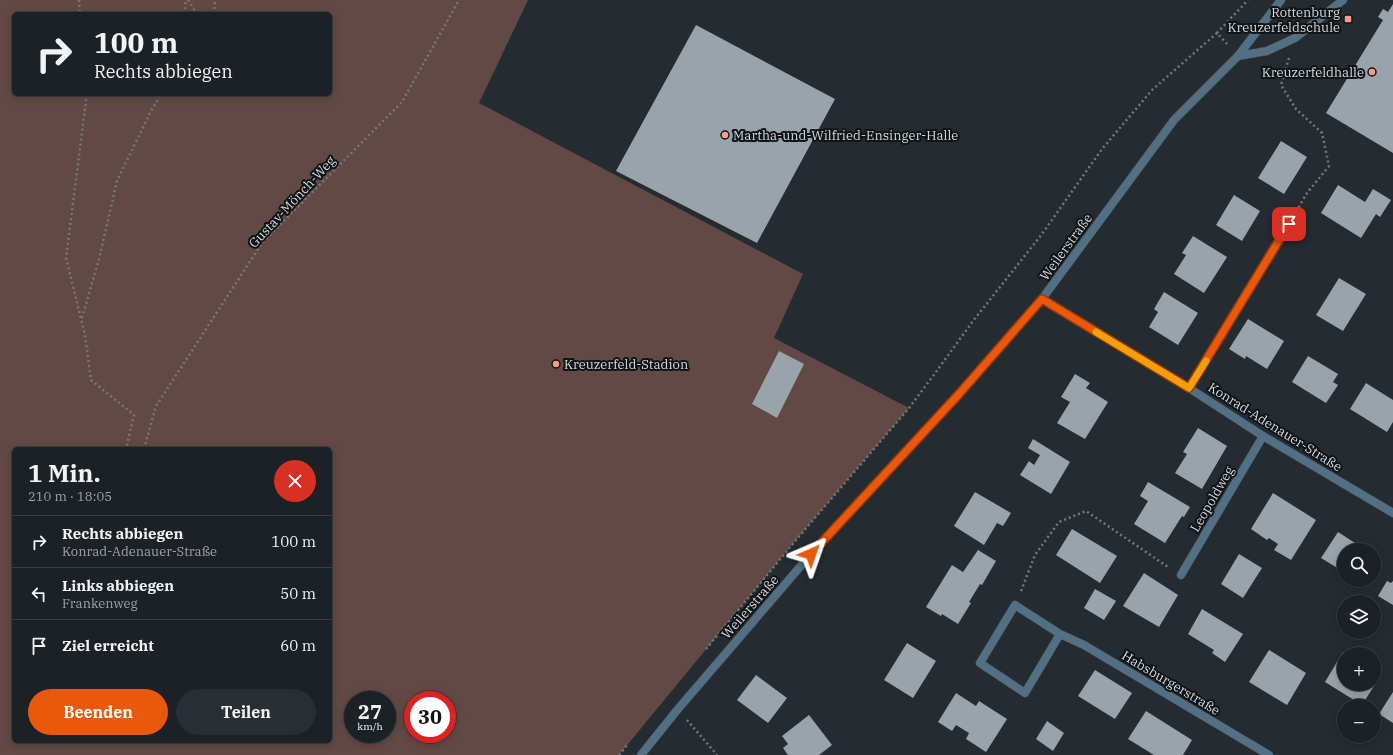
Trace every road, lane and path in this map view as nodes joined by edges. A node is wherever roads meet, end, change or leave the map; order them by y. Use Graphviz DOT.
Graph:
graph roads {
  1 [pos="79,0"];
  2 [pos="187,0"];
  3 [pos="215,0"];
  4 [pos="459,0"];
  5 [pos="1248,0"];
  6 [pos="1281,0"];
  7 [pos="1343,0"];
  8 [pos="80,12"];
  9 [pos="184,12"];
  10 [pos="196,12"];
  11 [pos="214,12"];
  12 [pos="1217,33"];
  13 [pos="1294,38"];
  14 [pos="1238,56"];
  15 [pos="85,96"];
  16 [pos="160,96"];
  17 [pos="1289,224"];
  18 [pos="1042,299"];
  19 [pos="82,319"];
  20 [pos="1189,388"];
  21 [pos="1263,436"];
  22 [pos="126,447"];
  23 [pos="145,447"];
  24 [pos="1393,513"];
  25 [pos="1181,575"];
  26 [pos="1015,605"];
  27 [pos="1060,634"];
  28 [pos="702,655"];
  29 [pos="678,710"];
  30 [pos="629,743"];
  31 [pos="619,755"];
  32 [pos="641,755"];
  33 [pos="717,755"];
  34 [pos="1269,755"];
  1 -- 8 [label="path"];
  2 -- 9 [label="path"];
  2 -- 10 [label="path"];
  3 -- 11 [label="path"];
  4 -- 23 [label="path, Gustav-Mönch-Weg"];
  5 -- 12 [label="path"];
  6 -- 14 [label="street, Weilerstraße"];
  7 -- 13 [label="street"];
  12 -- 14 [label="path"];
  12 -- 28 [label="path"];
  13 -- 14 [label="street"];
  13 -- 17 [label="path"];
  14 -- 18 [label="street, Weilerstraße"];
  15 -- 19 [label="path"];
  16 -- 19 [label="path"];
  17 -- 20 [label="street"];
  18 -- 20 [label="street, Konrad-Adenauer-Straße"];
  18 -- 29 [label="street, Weilerstraße"];
  19 -- 22 [label="path"];
  20 -- 21 [label="street, Konrad-Adenauer-Straße"];
  21 -- 24 [label="street, Konrad-Adenauer-Straße"];
  21 -- 25 [label="street, Leopoldweg"];
  25 -- 26 [label="path"];
  26 -- 27 [label="street, Habsburgerstraße"];
  26 -- 27 [label="street"];
  27 -- 34 [label="street, Habsburgerstraße"];
  29 -- 32 [label="street, Weilerstraße"];
  29 -- 33 [label="path"];
  30 -- 31 [label="path"];
}
